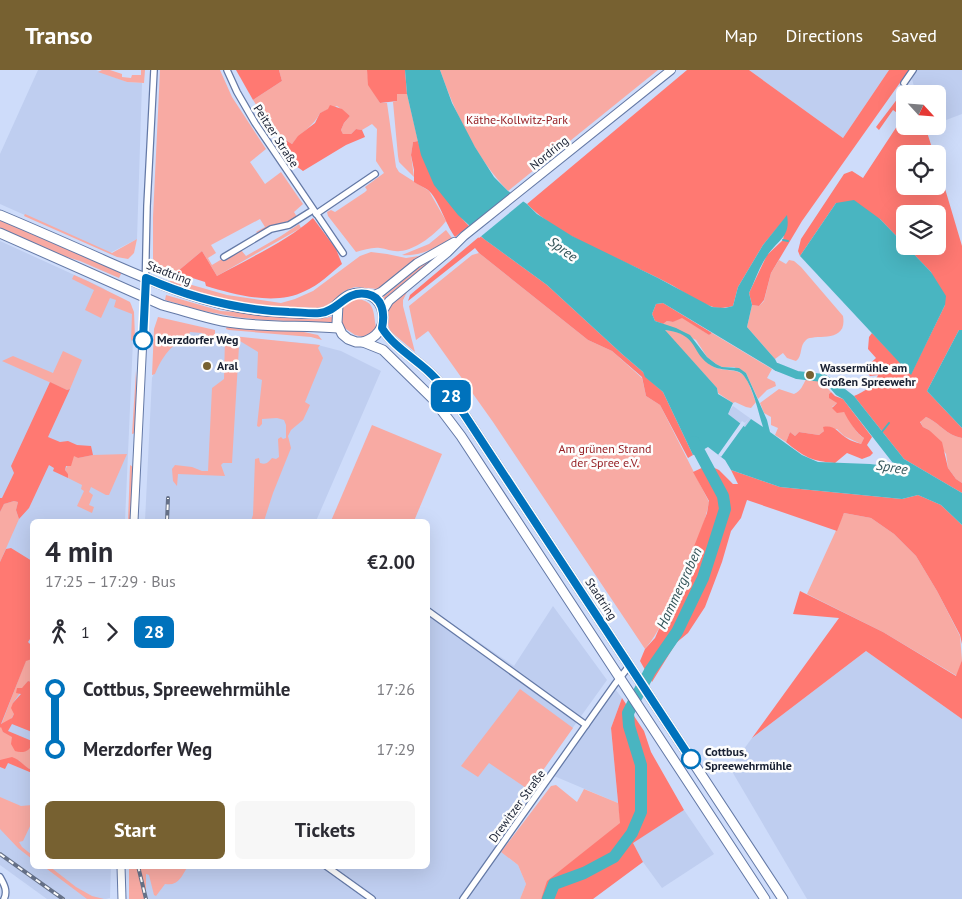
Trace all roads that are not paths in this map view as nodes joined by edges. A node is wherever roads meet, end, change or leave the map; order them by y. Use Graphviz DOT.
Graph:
graph roads {
  1 [pos="154,70"];
  2 [pos="227,70"];
  3 [pos="671,70"];
  4 [pos="912,70"];
  5 [pos="904,84"];
  6 [pos="375,174"];
  7 [pos="315,212"];
  8 [pos="0,214"];
  9 [pos="0,233"];
  10 [pos="464,236"];
  11 [pos="343,253"];
  12 [pos="224,256"];
  13 [pos="146,278"];
  14 [pos="372,296"];
  15 [pos="145,297"];
  16 [pos="338,305"];
  17 [pos="383,311"];
  18 [pos="338,328"];
  19 [pos="382,328"];
  20 [pos="363,342"];
  21 [pos="134,519"];
  22 [pos="430,612"];
  23 [pos="633,669"];
  24 [pos="620,678"];
  25 [pos="586,725"];
  26 [pos="121,869"];
  27 [pos="330,869"];
  28 [pos="121,876"];
  29 [pos="0,878"];
  30 [pos="4,899"];
  31 [pos="117,899"];
  32 [pos="122,899"];
  33 [pos="372,899"];
  34 [pos="463,899"];
  35 [pos="765,899"];
  36 [pos="783,899"];
  1 -- 13 [label="street"];
  2 -- 7 [label="street, Peitzer Straße"];
  3 -- 10 [label="main road, Nordring"];
  4 -- 5 [label="street"];
  6 -- 7 [label="street"];
  7 -- 11 [label="street, Peitzer Straße"];
  7 -- 12 [label="street"];
  8 -- 13 [label="main road, Stadtring"];
  9 -- 15 [label="main road"];
  10 -- 14 [label="main road, Nordring"];
  10 -- 17 [label="main road, Nordring"];
  13 -- 15 [label="street"];
  13 -- 16 [label="main road, Stadtring"];
  14 -- 16 [label="main road, Stadtring"];
  14 -- 17 [label="main road"];
  15 -- 18 [label="main road"];
  15 -- 21 [label="street"];
  16 -- 18 [label="main road"];
  17 -- 19 [label="main road"];
  18 -- 20 [label="main road"];
  19 -- 20 [label="main road"];
  19 -- 23 [label="main road, Stadtring"];
  20 -- 24 [label="main road"];
  22 -- 25 [label="street"];
  23 -- 24 [label="street, Drewitzer Straße"];
  23 -- 36 [label="main road, Stadtring"];
  24 -- 25 [label="street, Drewitzer Straße"];
  24 -- 35 [label="main road"];
  25 -- 34 [label="street, Drewitzer Straße"];
  26 -- 28 [label="street"];
  27 -- 33 [label="street"];
  28 -- 31 [label="street"];
  28 -- 32 [label="street"];
  29 -- 30 [label="street"];
}
